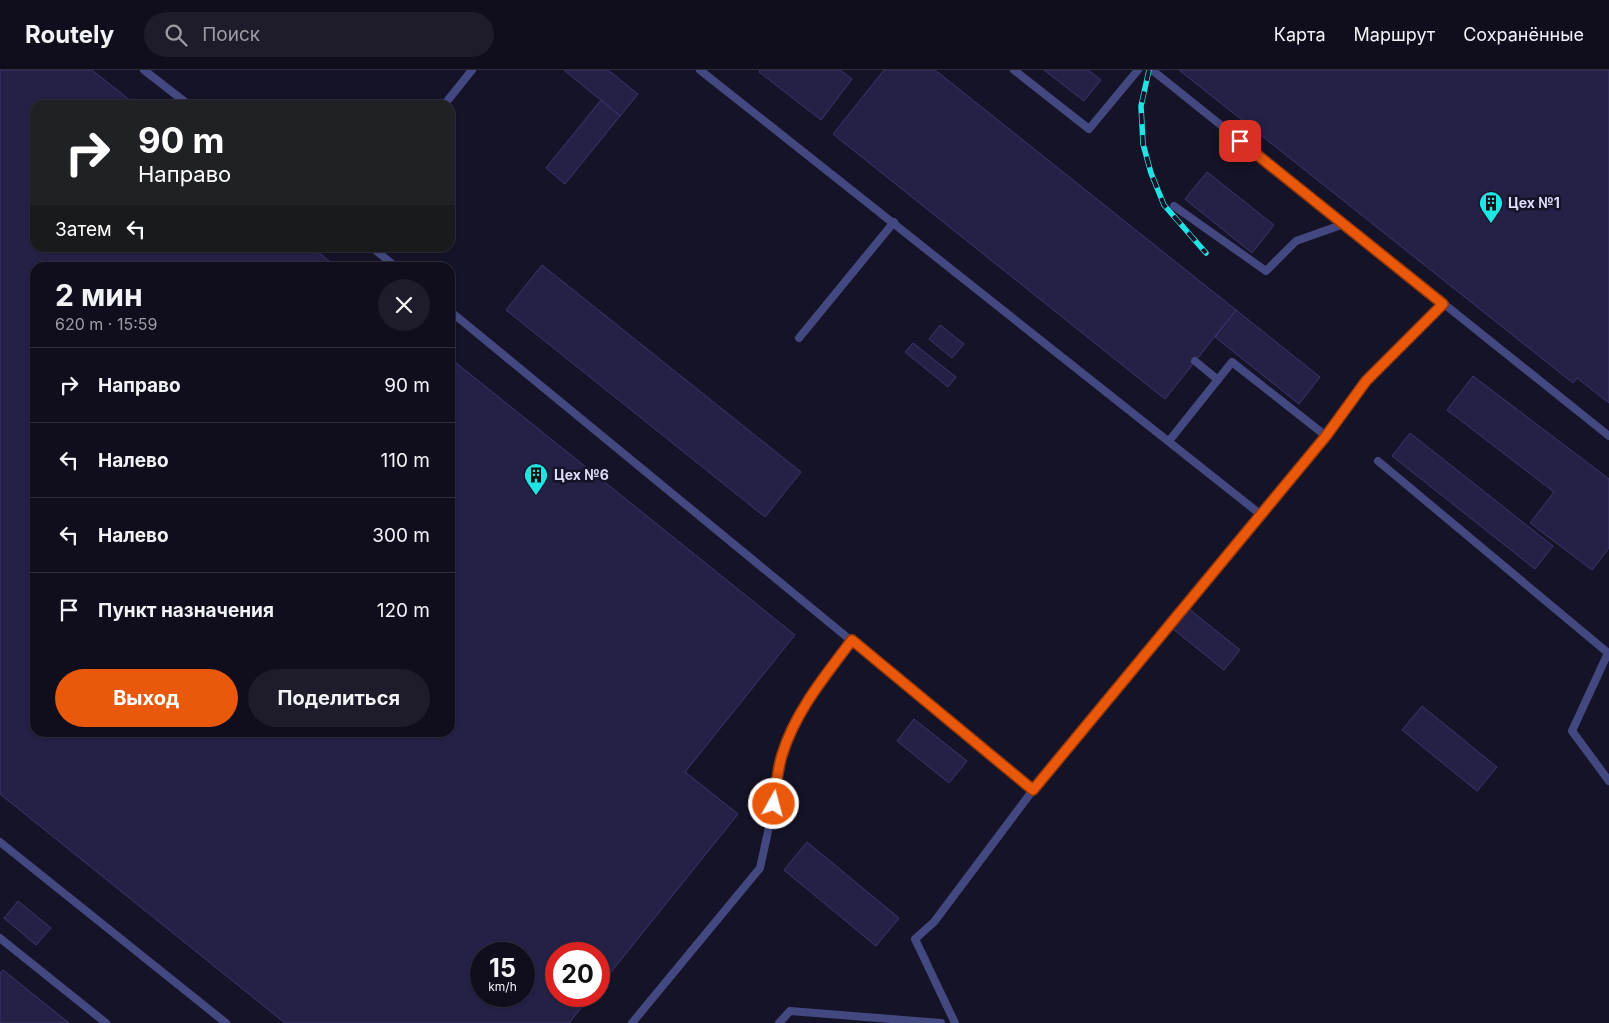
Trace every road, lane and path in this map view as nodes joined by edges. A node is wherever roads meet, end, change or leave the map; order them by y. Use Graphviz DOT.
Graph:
graph roads {
  1 [pos="144,70"];
  2 [pos="472,70"];
  3 [pos="700,70"];
  4 [pos="1014,70"];
  5 [pos="1138,70"];
  6 [pos="1152,70"];
  7 [pos="183,100"];
  8 [pos="448,100"];
  9 [pos="1174,206"];
  10 [pos="894,222"];
  11 [pos="1344,224"];
  12 [pos="378,252"];
  13 [pos="390,262"];
  14 [pos="1443,304"];
  15 [pos="455,315"];
  16 [pos="799,338"];
  17 [pos="1196,361"];
  18 [pos="1218,380"];
  19 [pos="1326,436"];
  20 [pos="1609,436"];
  21 [pos="1169,441"];
  22 [pos="1378,461"];
  23 [pos="1260,514"];
  24 [pos="852,640"];
  25 [pos="1609,780"];
  26 [pos="1033,790"];
  27 [pos="0,842"];
  28 [pos="0,938"];
  29 [pos="106,1023"];
  30 [pos="226,1023"];
  31 [pos="632,1023"];
  32 [pos="779,1023"];
  33 [pos="941,1023"];
  34 [pos="955,1023"];
  1 -- 7 [label="lane"];
  2 -- 8 [label="lane"];
  3 -- 10 [label="lane"];
  4 -- 5 [label="lane"];
  6 -- 11 [label="lane"];
  9 -- 11 [label="lane"];
  10 -- 16 [label="lane"];
  10 -- 21 [label="lane"];
  11 -- 14 [label="lane"];
  12 -- 13 [label="lane"];
  14 -- 19 [label="lane"];
  14 -- 20 [label="lane"];
  15 -- 24 [label="lane"];
  17 -- 18 [label="lane"];
  18 -- 19 [label="lane"];
  18 -- 21 [label="lane"];
  19 -- 23 [label="lane"];
  21 -- 23 [label="lane"];
  22 -- 25 [label="lane"];
  23 -- 26 [label="lane"];
  24 -- 26 [label="lane"];
  24 -- 31 [label="lane"];
  26 -- 34 [label="lane"];
  27 -- 30 [label="lane"];
  28 -- 29 [label="lane"];
  32 -- 33 [label="lane"];
}
